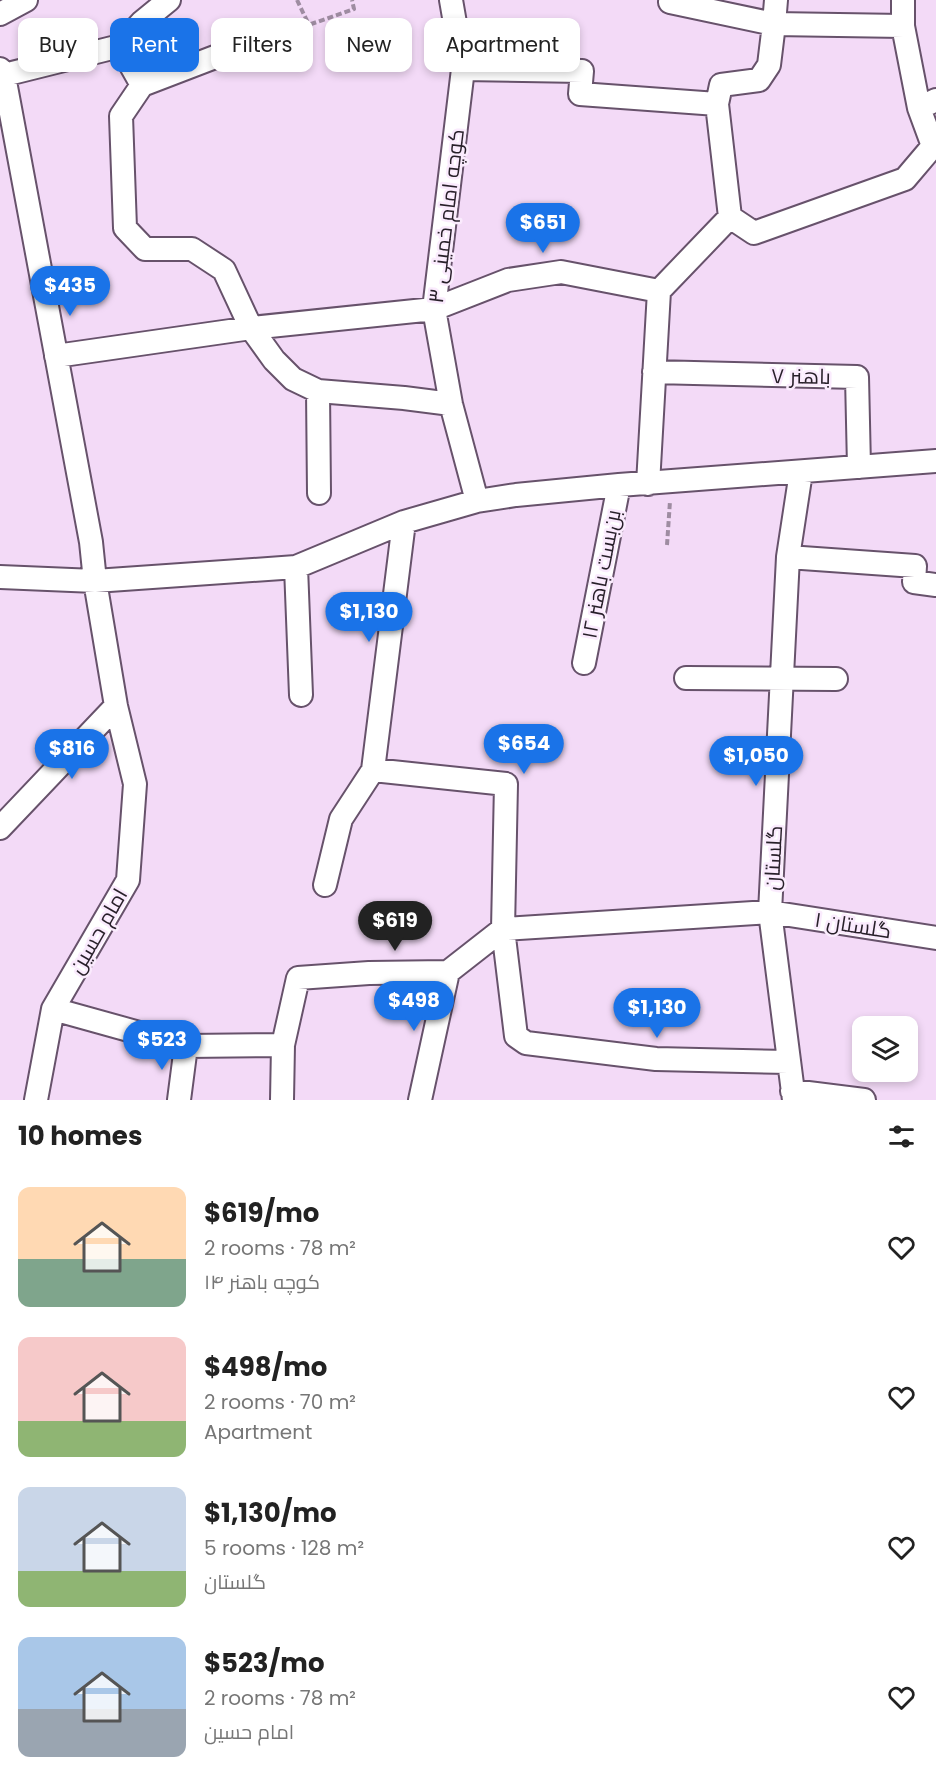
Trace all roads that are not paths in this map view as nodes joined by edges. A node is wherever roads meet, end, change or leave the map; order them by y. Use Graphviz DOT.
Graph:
graph roads {
  1 [pos="26,0"];
  2 [pos="169,0"];
  3 [pos="451,0"];
  4 [pos="776,0"];
  5 [pos="903,0"];
  6 [pos="670,2"];
  7 [pos="0,14"];
  8 [pos="147,18"];
  9 [pos="454,18"];
  10 [pos="774,24"];
  11 [pos="903,26"];
  12 [pos="110,48"];
  13 [pos="211,59"];
  14 [pos="580,71"];
  15 [pos="135,72"];
  16 [pos="463,72"];
  17 [pos="1,74"];
  18 [pos="142,85"];
  19 [pos="717,104"];
  20 [pos="928,104"];
  21 [pos="730,217"];
  22 [pos="659,291"];
  23 [pos="434,309"];
  24 [pos="250,328"];
  25 [pos="56,356"];
  26 [pos="654,372"];
  27 [pos="318,391"];
  28 [pos="451,404"];
  29 [pos="936,461"];
  30 [pos="859,467"];
  31 [pos="801,472"];
  32 [pos="648,484"];
  33 [pos="619,485"];
  34 [pos="319,493"];
  35 [pos="477,501"];
  36 [pos="404,522"];
  37 [pos="788,557"];
  38 [pos="296,567"];
  39 [pos="0,577"];
  40 [pos="95,580"];
  41 [pos="936,585"];
  42 [pos="584,663"];
  43 [pos="686,678"];
  44 [pos="782,678"];
  45 [pos="836,679"];
  46 [pos="301,695"];
  47 [pos="116,706"];
  48 [pos="373,770"];
  49 [pos="0,828"];
  50 [pos="325,885"];
  51 [pos="770,912"];
  52 [pos="503,929"];
  53 [pos="936,938"];
  54 [pos="448,972"];
  55 [pos="53,1009"];
  56 [pos="283,1045"];
  57 [pos="186,1046"];
  58 [pos="788,1062"];
  59 [pos="793,1095"];
  60 [pos="36,1100"];
  61 [pos="179,1100"];
  62 [pos="282,1100"];
  63 [pos="420,1100"];
  64 [pos="864,1100"];
  1 -- 7 [label="street"];
  2 -- 8 [label="street"];
  3 -- 9 [label="street, کوچه امام خمینی ۳"];
  4 -- 10 [label="street"];
  5 -- 11 [label="street"];
  6 -- 10 [label="street"];
  10 -- 11 [label="street"];
  10 -- 19 [label="street"];
  11 -- 20 [label="street"];
  12 -- 17 [label="street"];
  13 -- 18 [label="street"];
  14 -- 19 [label="street"];
  15 -- 18 [label="street"];
  16 -- 23 [label="street, کوچه امام خمینی ۳"];
  17 -- 25 [label="street, امام حسین"];
  18 -- 24 [label="street"];
  19 -- 21 [label="street"];
  20 -- 21 [label="street"];
  21 -- 22 [label="street"];
  22 -- 23 [label="street"];
  22 -- 26 [label="street"];
  23 -- 24 [label="street"];
  23 -- 28 [label="street, کوچه امام خمینی ۳"];
  24 -- 25 [label="street"];
  24 -- 27 [label="street"];
  25 -- 40 [label="street, امام حسین"];
  26 -- 30 [label="street, باهنر ۷"];
  26 -- 32 [label="street"];
  27 -- 28 [label="street"];
  27 -- 34 [label="street"];
  28 -- 35 [label="street, کوچه امام خمینی ۳"];
  29 -- 30 [label="street"];
  30 -- 31 [label="street"];
  31 -- 32 [label="street"];
  31 -- 37 [label="street, گلستان"];
  32 -- 33 [label="street"];
  33 -- 35 [label="street"];
  33 -- 42 [label="street, بن‌بست باهنر ۱۲"];
  35 -- 36 [label="street"];
  36 -- 38 [label="street"];
  36 -- 48 [label="street"];
  37 -- 41 [label="street"];
  37 -- 44 [label="street, گلستان"];
  38 -- 40 [label="street"];
  38 -- 46 [label="street"];
  39 -- 40 [label="street"];
  40 -- 47 [label="street, امام حسین"];
  43 -- 44 [label="street"];
  44 -- 45 [label="street"];
  44 -- 51 [label="street, گلستان"];
  47 -- 49 [label="street"];
  47 -- 55 [label="street, امام حسین"];
  48 -- 50 [label="street"];
  48 -- 52 [label="street"];
  51 -- 52 [label="street, گلستان ۱"];
  51 -- 53 [label="street, گلستان ۱"];
  51 -- 58 [label="street, گلستان"];
  52 -- 54 [label="street"];
  52 -- 58 [label="street"];
  54 -- 56 [label="street"];
  54 -- 63 [label="street"];
  55 -- 57 [label="street"];
  55 -- 60 [label="street, امام حسین"];
  56 -- 57 [label="street"];
  56 -- 62 [label="street"];
  57 -- 61 [label="street"];
  58 -- 59 [label="street, گلستان"];
  59 -- 64 [label="street"];
}
